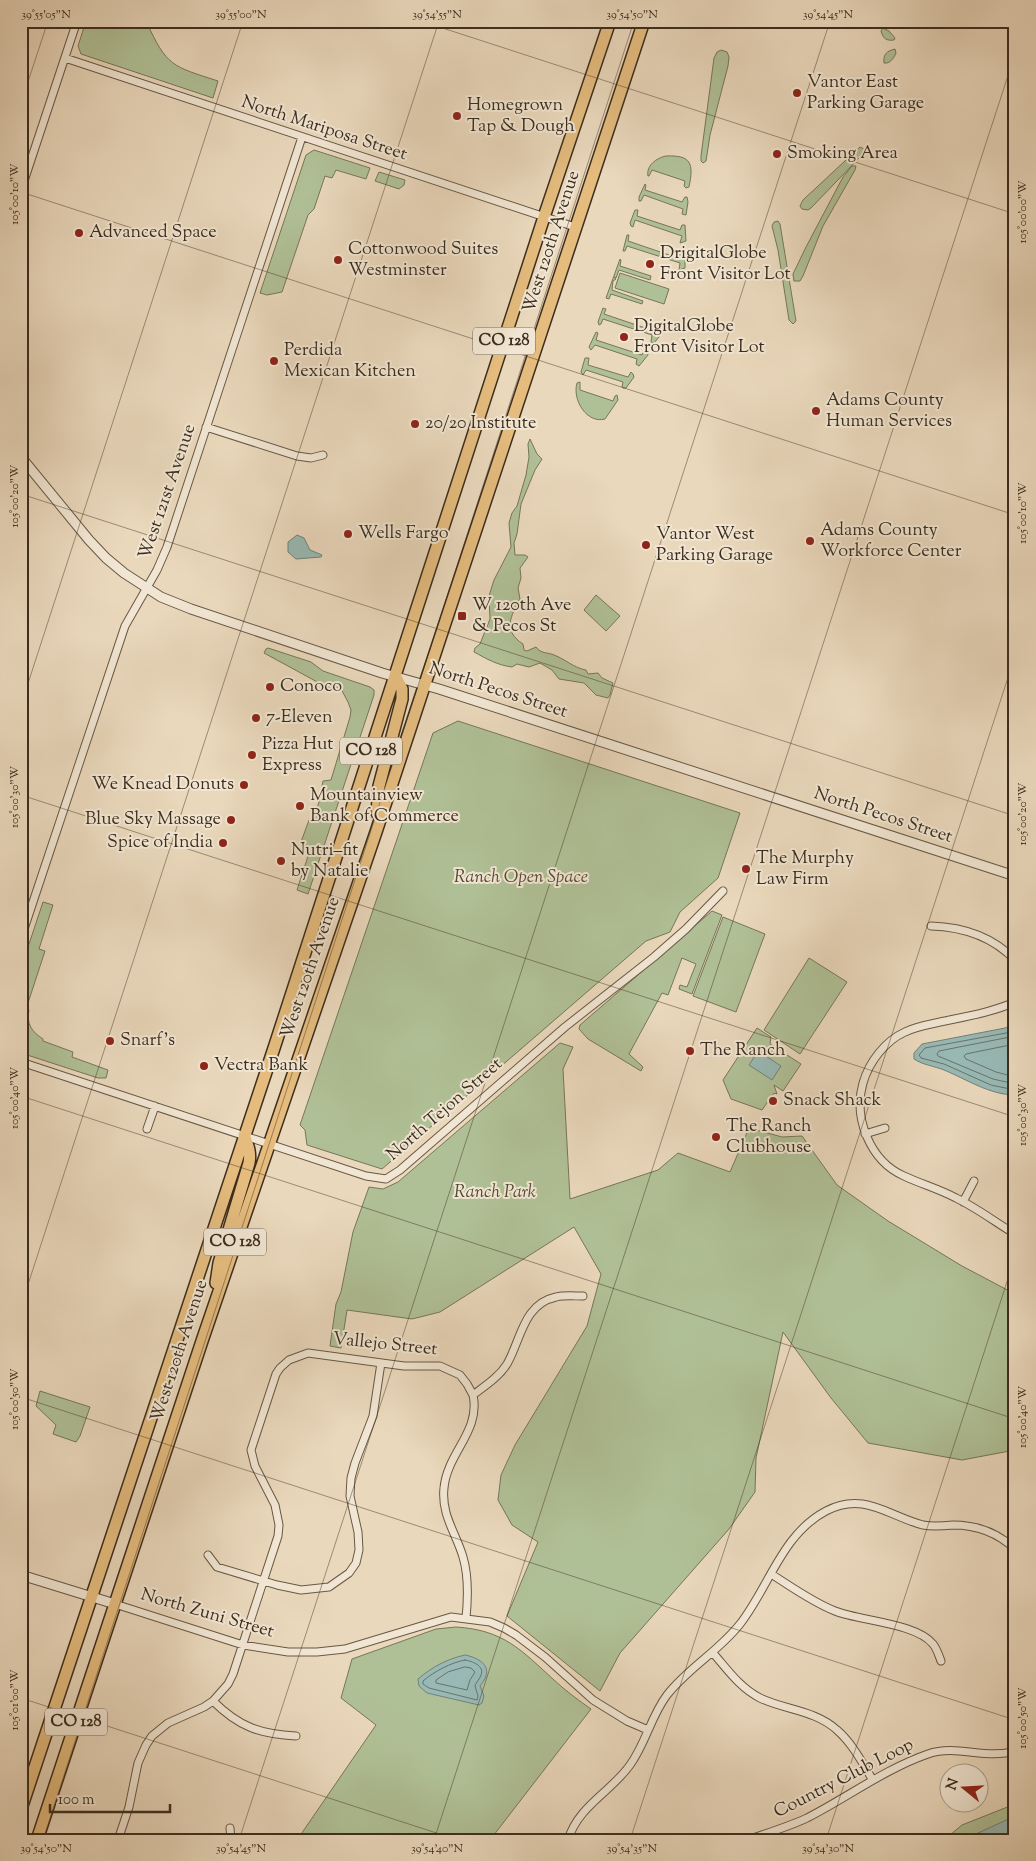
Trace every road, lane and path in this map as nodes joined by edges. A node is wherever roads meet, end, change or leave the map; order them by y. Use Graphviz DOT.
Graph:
graph roads {
  1 [pos="77,21"];
  2 [pos="610,21"];
  3 [pos="644,21"];
  4 [pos="65,58"];
  5 [pos="302,137"];
  6 [pos="21,190"];
  7 [pos="544,217"];
  8 [pos="575,227"];
  9 [pos="206,427"];
  10 [pos="323,455"];
  11 [pos="21,457"];
  12 [pos="147,588"];
  13 [pos="396,678"];
  14 [pos="425,684"];
  15 [pos="376,832"];
  16 [pos="1015,876"];
  17 [pos="723,891"];
  18 [pos="931,926"];
  19 [pos="21,938"];
  20 [pos="1015,960"];
  21 [pos="1015,1002"];
  22 [pos="21,1062"];
  23 [pos="155,1106"];
  24 [pos="885,1128"];
  25 [pos="147,1129"];
  26 [pos="865,1134"];
  27 [pos="244,1135"];
  28 [pos="268,1144"];
  29 [pos="974,1181"];
  30 [pos="963,1202"];
  31 [pos="1015,1234"];
  32 [pos="583,1296"];
  33 [pos="210,1316"];
  34 [pos="381,1363"];
  35 [pos="473,1395"];
  36 [pos="1015,1550"];
  37 [pos="208,1555"];
  38 [pos="771,1574"];
  39 [pos="21,1575"];
  40 [pos="264,1581"];
  41 [pos="91,1597"];
  42 [pos="115,1604"];
  43 [pos="466,1618"];
  44 [pos="243,1645"];
  45 [pos="712,1653"];
  46 [pos="941,1661"];
  47 [pos="213,1701"];
  48 [pos="648,1730"];
  49 [pos="296,1736"];
  50 [pos="1015,1751"];
  51 [pos="872,1780"];
  52 [pos="21,1809"];
  53 [pos="230,1828"];
  54 [pos="37,1840"];
  55 [pos="118,1840"];
  56 [pos="231,1840"];
  57 [pos="568,1840"];
  58 [pos="747,1840"];
  1 -- 4 [label="street"];
  2 -- 7 [label="main road, West 120th Avenue / CO 128"];
  3 -- 8 [label="main road, West 120th Avenue / CO 128"];
  4 -- 5 [label="street, North Mariposa Street"];
  4 -- 6 [label="street"];
  5 -- 7 [label="street, North Mariposa Street"];
  5 -- 9 [label="street, West 121st Avenue"];
  7 -- 8 [label="street, North Mariposa Street"];
  7 -- 13 [label="main road, West 120th Avenue / CO 128"];
  8 -- 14 [label="main road, West 120th Avenue / CO 128"];
  9 -- 10 [label="street"];
  9 -- 12 [label="street, West 121st Avenue"];
  11 -- 12 [label="street, North Pecos Street"];
  12 -- 13 [label="street, North Pecos Street"];
  12 -- 19 [label="street, West 121st Avenue"];
  13 -- 14 [label="street, North Pecos Street"];
  13 -- 15 [label="main road"];
  13 -- 27 [label="main road, West 120th Avenue / CO 128"];
  14 -- 15 [label="main road, West 120th Avenue / CO 128"];
  14 -- 16 [label="street, North Pecos Street"];
  15 -- 28 [label="main road, West 120th Avenue / CO 128"];
  17 -- 28 [label="street, North Tejon Street"];
  18 -- 20 [label="street"];
  21 -- 26 [label="street"];
  22 -- 23 [label="street, North Tejon Street"];
  23 -- 25 [label="street"];
  23 -- 27 [label="street, North Tejon Street"];
  24 -- 26 [label="street"];
  26 -- 30 [label="street"];
  27 -- 28 [label="street, North Tejon Street"];
  27 -- 33 [label="main road"];
  27 -- 41 [label="main road, West 120th Avenue / CO 128"];
  28 -- 33 [label="main road, West 120th Avenue / CO 128"];
  29 -- 30 [label="street"];
  30 -- 31 [label="street"];
  32 -- 35 [label="street"];
  33 -- 42 [label="main road, West 120th Avenue / CO 128"];
  34 -- 35 [label="street, Vallejo Street"];
  34 -- 40 [label="street"];
  34 -- 40 [label="street, Vallejo Street"];
  35 -- 43 [label="street"];
  36 -- 38 [label="street"];
  37 -- 40 [label="street"];
  38 -- 45 [label="street"];
  38 -- 46 [label="street"];
  39 -- 41 [label="street, North Zuni Street"];
  40 -- 44 [label="street"];
  41 -- 42 [label="street, North Zuni Street"];
  41 -- 52 [label="main road, West 120th Avenue / CO 128"];
  42 -- 44 [label="street, North Zuni Street"];
  42 -- 54 [label="main road, West 120th Avenue / CO 128"];
  43 -- 44 [label="street, North Zuni Street"];
  43 -- 48 [label="street, North Zuni Street"];
  44 -- 47 [label="street"];
  45 -- 48 [label="street"];
  45 -- 51 [label="street"];
  47 -- 49 [label="street"];
  47 -- 55 [label="street"];
  48 -- 57 [label="street"];
  50 -- 51 [label="street, Country Club Loop"];
  51 -- 58 [label="street, Country Club Loop"];
  53 -- 56 [label="street"];
}
